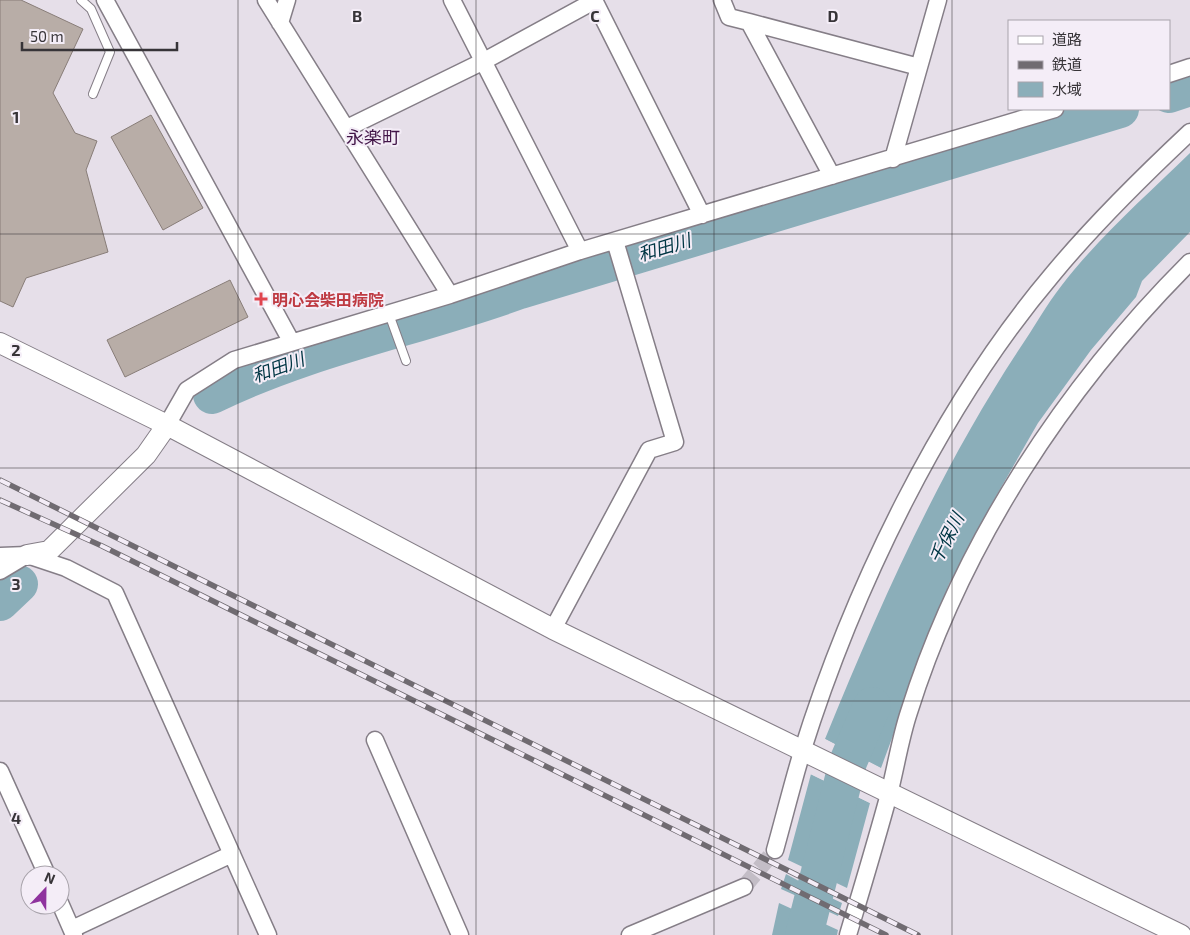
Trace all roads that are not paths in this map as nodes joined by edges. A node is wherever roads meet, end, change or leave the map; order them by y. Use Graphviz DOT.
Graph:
graph roads {
  1 [pos="81,0"];
  2 [pos="105,0"];
  3 [pos="266,0"];
  4 [pos="287,0"];
  5 [pos="452,0"];
  6 [pos="594,0"];
  7 [pos="722,0"];
  8 [pos="938,0"];
  9 [pos="749,22"];
  10 [pos="280,23"];
  11 [pos="484,61"];
  12 [pos="919,67"];
  13 [pos="1190,67"];
  14 [pos="1170,74"];
  15 [pos="93,94"];
  16 [pos="1051,110"];
  17 [pos="347,128"];
  18 [pos="1190,132"];
  19 [pos="893,158"];
  20 [pos="832,176"];
  21 [pos="702,215"];
  22 [pos="616,246"];
  23 [pos="580,251"];
  24 [pos="1190,262"];
  25 [pos="450,295"];
  26 [pos="390,317"];
  27 [pos="291,341"];
  28 [pos="0,343"];
  29 [pos="406,361"];
  30 [pos="167,425"];
  31 [pos="27,555"];
  32 [pos="0,556"];
  33 [pos="0,570"];
  34 [pos="553,629"];
  35 [pos="375,740"];
  36 [pos="808,754"];
  37 [pos="0,771"];
  38 [pos="884,791"];
  39 [pos="775,850"];
  40 [pos="232,854"];
  41 [pos="42,865"];
  42 [pos="744,887"];
  43 [pos="65,915"];
  44 [pos="73,932"];
  45 [pos="268,935"];
  46 [pos="460,935"];
  47 [pos="630,935"];
  48 [pos="848,935"];
  49 [pos="1181,935"];
  1 -- 15 [label="lane"];
  2 -- 27 [label="street"];
  3 -- 10 [label="street"];
  4 -- 10 [label="street"];
  5 -- 11 [label="street"];
  6 -- 11 [label="street"];
  6 -- 21 [label="street"];
  7 -- 9 [label="street"];
  8 -- 12 [label="street"];
  9 -- 12 [label="street"];
  9 -- 20 [label="street"];
  10 -- 17 [label="street"];
  11 -- 17 [label="street"];
  11 -- 23 [label="street"];
  12 -- 19 [label="street"];
  13 -- 14 [label="street"];
  16 -- 19 [label="street"];
  17 -- 25 [label="street"];
  18 -- 36 [label="street"];
  19 -- 20 [label="street"];
  20 -- 21 [label="street"];
  21 -- 22 [label="street"];
  22 -- 23 [label="street"];
  22 -- 34 [label="street"];
  23 -- 25 [label="street"];
  24 -- 38 [label="street"];
  25 -- 26 [label="street"];
  26 -- 27 [label="street"];
  26 -- 29 [label="lane"];
  27 -- 30 [label="street"];
  28 -- 30 [label="street"];
  30 -- 31 [label="street"];
  30 -- 34 [label="street"];
  31 -- 32 [label="street"];
  31 -- 33 [label="street"];
  31 -- 40 [label="street"];
  34 -- 36 [label="street"];
  35 -- 46 [label="street"];
  36 -- 38 [label="street"];
  36 -- 39 [label="street"];
  37 -- 41 [label="street"];
  38 -- 48 [label="street"];
  38 -- 49 [label="street"];
  40 -- 44 [label="street"];
  40 -- 45 [label="street"];
  42 -- 47 [label="street"];
  43 -- 44 [label="street"];
}
